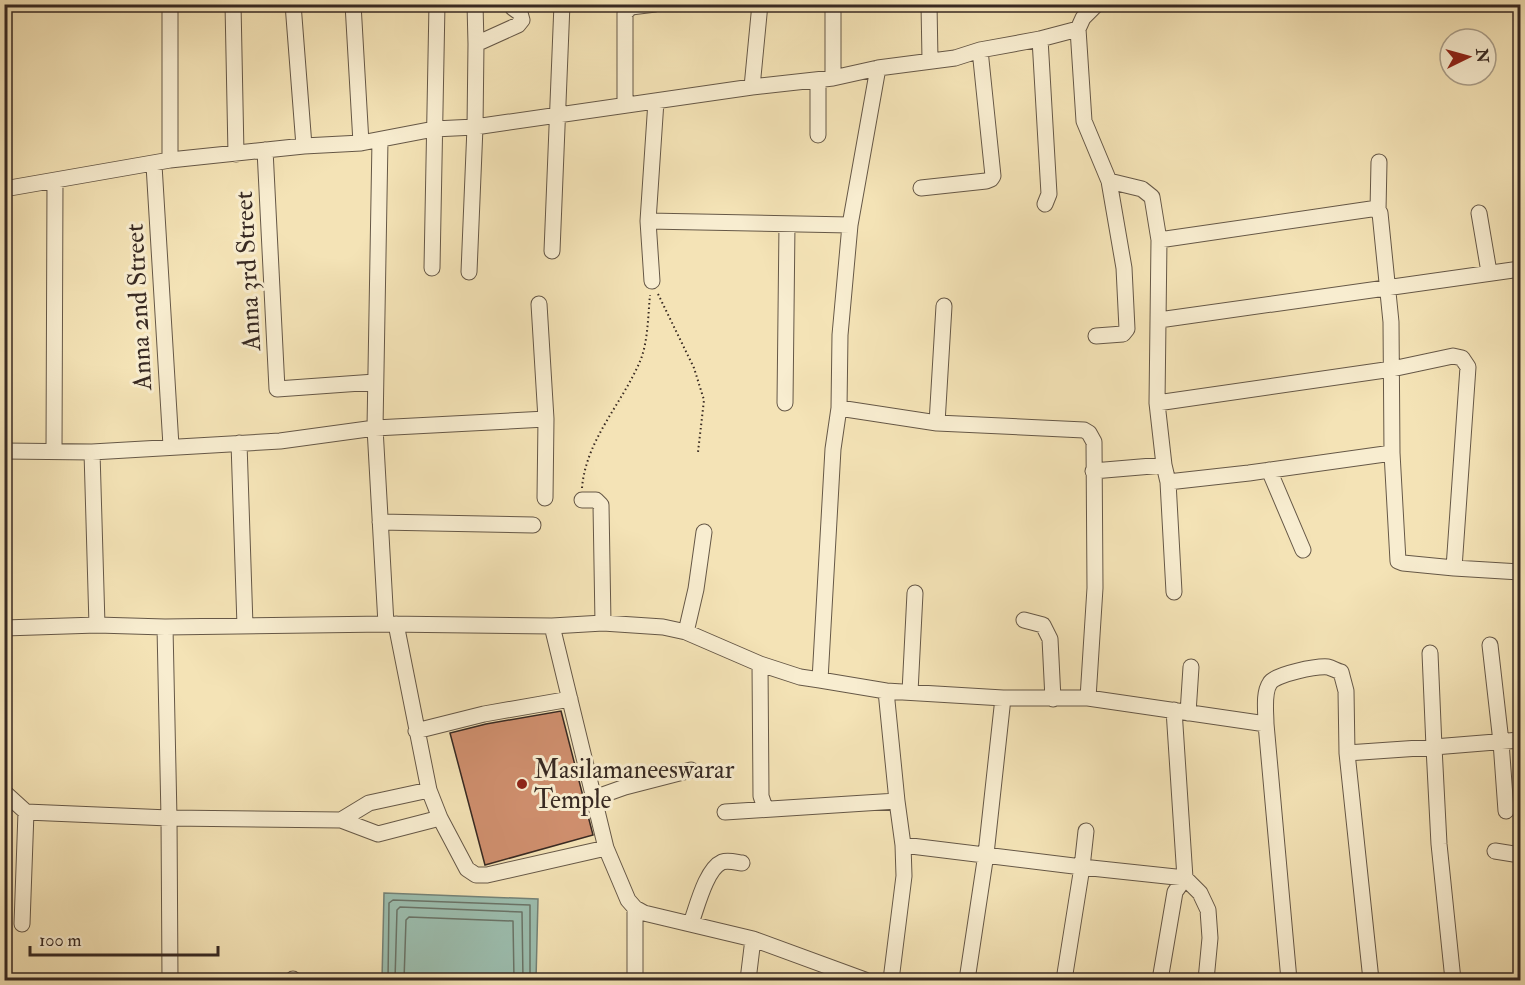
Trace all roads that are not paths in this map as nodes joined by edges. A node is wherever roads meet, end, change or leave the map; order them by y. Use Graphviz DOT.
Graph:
graph roads {
  1 [pos="170,4"];
  2 [pos="233,4"];
  3 [pos="293,4"];
  4 [pos="353,4"];
  5 [pos="437,4"];
  6 [pos="475,4"];
  7 [pos="562,4"];
  8 [pos="655,4"];
  9 [pos="760,4"];
  10 [pos="929,4"];
  11 [pos="1097,4"];
  12 [pos="513,8"];
  13 [pos="833,9"];
  14 [pos="1078,29"];
  15 [pos="1040,39"];
  16 [pos="476,44"];
  17 [pos="980,50"];
  18 [pos="930,60"];
  19 [pos="878,68"];
  20 [pos="825,79"];
  21 [pos="752,87"];
  22 [pos="656,101"];
  23 [pos="625,105"];
  24 [pos="557,116"];
  25 [pos="476,127"];
  26 [pos="434,129"];
  27 [pos="818,135"];
  28 [pos="380,140"];
  29 [pos="361,143"];
  30 [pos="304,146"];
  31 [pos="265,150"];
  32 [pos="236,154"];
  33 [pos="170,160"];
  34 [pos="1379,162"];
  35 [pos="154,165"];
  36 [pos="1109,181"];
  37 [pos="55,182"];
  38 [pos="921,188"];
  39 [pos="4,189"];
  40 [pos="1045,204"];
  41 [pos="1378,210"];
  42 [pos="1479,213"];
  43 [pos="648,221"];
  44 [pos="787,224"];
  45 [pos="850,225"];
  46 [pos="1159,240"];
  47 [pos="552,251"];
  48 [pos="432,268"];
  49 [pos="1521,269"];
  50 [pos="469,272"];
  51 [pos="1489,272"];
  52 [pos="652,281"];
  53 [pos="1388,287"];
  54 [pos="539,304"];
  55 [pos="944,306"];
  56 [pos="1159,320"];
  57 [pos="1096,336"];
  58 [pos="1392,369"];
  59 [pos="375,382"];
  60 [pos="785,404"];
  61 [pos="1157,404"];
  62 [pos="839,408"];
  63 [pos="546,419"];
  64 [pos="937,423"];
  65 [pos="375,428"];
  66 [pos="238,443"];
  67 [pos="171,446"];
  68 [pos="4,451"];
  69 [pos="54,452"];
  70 [pos="92,452"];
  71 [pos="1392,453"];
  72 [pos="1164,465"];
  73 [pos="1269,470"];
  74 [pos="1093,471"];
  75 [pos="1168,482"];
  76 [pos="544,498"];
  77 [pos="582,500"];
  78 [pos="380,522"];
  79 [pos="534,525"];
  80 [pos="704,531"];
  81 [pos="1303,550"];
  82 [pos="1454,568"];
  83 [pos="1521,572"];
  84 [pos="1174,592"];
  85 [pos="915,593"];
  86 [pos="1024,620"];
  87 [pos="603,623"];
  88 [pos="391,624"];
  89 [pos="97,625"];
  90 [pos="245,626"];
  91 [pos="552,626"];
  92 [pos="165,627"];
  93 [pos="4,628"];
  94 [pos="686,632"];
  95 [pos="1490,645"];
  96 [pos="1430,653"];
  97 [pos="760,664"];
  98 [pos="1191,667"];
  99 [pos="820,680"];
  100 [pos="886,691"];
  101 [pos="910,692"];
  102 [pos="1003,698"];
  103 [pos="1088,698"];
  104 [pos="570,699"];
  105 [pos="1053,699"];
  106 [pos="1181,711"];
  107 [pos="1266,724"];
  108 [pos="416,731"];
  109 [pos="1521,740"];
  110 [pos="1501,742"];
  111 [pos="1434,747"];
  112 [pos="1347,753"];
  113 [pos="691,770"];
  114 [pos="429,790"];
  115 [pos="4,792"];
  116 [pos="594,798"];
  117 [pos="897,801"];
  118 [pos="768,808"];
  119 [pos="1506,811"];
  120 [pos="26,812"];
  121 [pos="725,812"];
  122 [pos="170,818"];
  123 [pos="440,818"];
  124 [pos="341,820"];
  125 [pos="1086,831"];
  126 [pos="903,845"];
  127 [pos="606,848"];
  128 [pos="1495,851"];
  129 [pos="986,854"];
  130 [pos="1521,855"];
  131 [pos="742,863"];
  132 [pos="1082,867"];
  133 [pos="1185,878"];
  134 [pos="635,908"];
  135 [pos="691,923"];
  136 [pos="22,924"];
  137 [pos="753,939"];
  138 [pos="170,981"];
  139 [pos="635,981"];
  140 [pos="748,981"];
  141 [pos="865,981"];
  142 [pos="891,981"];
  143 [pos="967,981"];
  144 [pos="1064,981"];
  145 [pos="1160,981"];
  146 [pos="1206,981"];
  147 [pos="1289,981"];
  148 [pos="1371,981"];
  149 [pos="1453,981"];
  1 -- 33 [label="street"];
  2 -- 32 [label="street"];
  3 -- 30 [label="street"];
  4 -- 29 [label="street"];
  5 -- 26 [label="street"];
  6 -- 16 [label="street"];
  7 -- 24 [label="street"];
  8 -- 23 [label="street"];
  9 -- 21 [label="street"];
  10 -- 18 [label="street"];
  11 -- 14 [label="street"];
  12 -- 16 [label="street"];
  13 -- 20 [label="street"];
  14 -- 15 [label="street"];
  14 -- 36 [label="street"];
  15 -- 17 [label="street"];
  15 -- 40 [label="street"];
  16 -- 25 [label="street"];
  17 -- 18 [label="street"];
  17 -- 38 [label="street"];
  18 -- 19 [label="street"];
  19 -- 20 [label="street"];
  19 -- 45 [label="street"];
  20 -- 21 [label="street"];
  20 -- 27 [label="street"];
  21 -- 22 [label="street"];
  22 -- 23 [label="street"];
  22 -- 43 [label="street"];
  23 -- 24 [label="street"];
  24 -- 25 [label="street"];
  24 -- 47 [label="street"];
  25 -- 26 [label="street"];
  25 -- 50 [label="street"];
  26 -- 28 [label="street"];
  26 -- 48 [label="street"];
  28 -- 29 [label="street"];
  28 -- 59 [label="street"];
  29 -- 30 [label="street"];
  30 -- 31 [label="street"];
  31 -- 32 [label="street"];
  31 -- 59 [label="street, Anna 3rd Street"];
  32 -- 33 [label="street"];
  33 -- 35 [label="street"];
  34 -- 41 [label="street"];
  35 -- 37 [label="street"];
  35 -- 67 [label="street, Anna 2nd Street"];
  36 -- 46 [label="street"];
  36 -- 57 [label="street"];
  37 -- 39 [label="street"];
  37 -- 69 [label="street"];
  41 -- 46 [label="street"];
  41 -- 53 [label="street"];
  42 -- 51 [label="street"];
  43 -- 44 [label="street"];
  43 -- 52 [label="street"];
  44 -- 45 [label="street"];
  44 -- 60 [label="street"];
  45 -- 62 [label="street"];
  46 -- 56 [label="street"];
  49 -- 51 [label="street"];
  51 -- 53 [label="street"];
  53 -- 56 [label="street"];
  53 -- 58 [label="street"];
  54 -- 63 [label="street"];
  55 -- 64 [label="street"];
  56 -- 61 [label="street"];
  58 -- 61 [label="street"];
  58 -- 71 [label="street"];
  58 -- 82 [label="street"];
  59 -- 65 [label="street"];
  61 -- 72 [label="street"];
  62 -- 64 [label="street"];
  62 -- 99 [label="street"];
  63 -- 65 [label="street"];
  63 -- 76 [label="street"];
  64 -- 74 [label="street"];
  65 -- 66 [label="street"];
  65 -- 78 [label="street"];
  66 -- 67 [label="street"];
  66 -- 90 [label="street"];
  67 -- 70 [label="street"];
  68 -- 69 [label="street"];
  69 -- 70 [label="street"];
  70 -- 89 [label="street"];
  71 -- 73 [label="street"];
  71 -- 82 [label="street"];
  72 -- 74 [label="street"];
  72 -- 75 [label="street"];
  73 -- 75 [label="street"];
  73 -- 81 [label="street"];
  74 -- 103 [label="street"];
  75 -- 84 [label="street"];
  77 -- 87 [label="street"];
  78 -- 79 [label="street"];
  78 -- 88 [label="street"];
  80 -- 94 [label="street"];
  82 -- 83 [label="street"];
  85 -- 101 [label="street"];
  86 -- 105 [label="street"];
  87 -- 91 [label="street"];
  87 -- 94 [label="street"];
  88 -- 90 [label="street"];
  88 -- 91 [label="street"];
  88 -- 108 [label="street"];
  89 -- 92 [label="street"];
  89 -- 93 [label="street"];
  90 -- 92 [label="street"];
  91 -- 104 [label="street"];
  92 -- 122 [label="street"];
  94 -- 97 [label="street"];
  95 -- 110 [label="street"];
  96 -- 111 [label="street"];
  97 -- 99 [label="street"];
  97 -- 118 [label="street"];
  98 -- 106 [label="street"];
  99 -- 100 [label="street"];
  100 -- 101 [label="street"];
  100 -- 117 [label="street"];
  101 -- 102 [label="street"];
  102 -- 105 [label="street"];
  102 -- 129 [label="street"];
  103 -- 105 [label="street"];
  103 -- 106 [label="street"];
  104 -- 108 [label="street"];
  104 -- 116 [label="street"];
  106 -- 107 [label="street"];
  106 -- 133 [label="street"];
  107 -- 112 [label="street"];
  107 -- 147 [label="street"];
  108 -- 114 [label="street"];
  109 -- 110 [label="street"];
  110 -- 111 [label="street"];
  110 -- 119 [label="street"];
  111 -- 112 [label="street"];
  111 -- 149 [label="street"];
  112 -- 148 [label="street"];
  113 -- 116 [label="street"];
  114 -- 123 [label="street"];
  114 -- 124 [label="street"];
  115 -- 120 [label="street"];
  116 -- 127 [label="street"];
  117 -- 118 [label="street"];
  117 -- 126 [label="street"];
  118 -- 121 [label="street"];
  120 -- 122 [label="street"];
  120 -- 136 [label="street"];
  122 -- 124 [label="street"];
  122 -- 138 [label="street"];
  123 -- 124 [label="street"];
  123 -- 127 [label="street"];
  125 -- 132 [label="street"];
  126 -- 129 [label="street"];
  126 -- 142 [label="street"];
  127 -- 134 [label="street"];
  128 -- 130 [label="street"];
  129 -- 132 [label="street"];
  129 -- 143 [label="street"];
  131 -- 135 [label="street"];
  132 -- 133 [label="street"];
  132 -- 144 [label="street"];
  133 -- 145 [label="street"];
  133 -- 146 [label="street"];
  134 -- 135 [label="street"];
  134 -- 139 [label="street"];
  135 -- 137 [label="street"];
  137 -- 140 [label="street"];
  137 -- 141 [label="street"];
}
